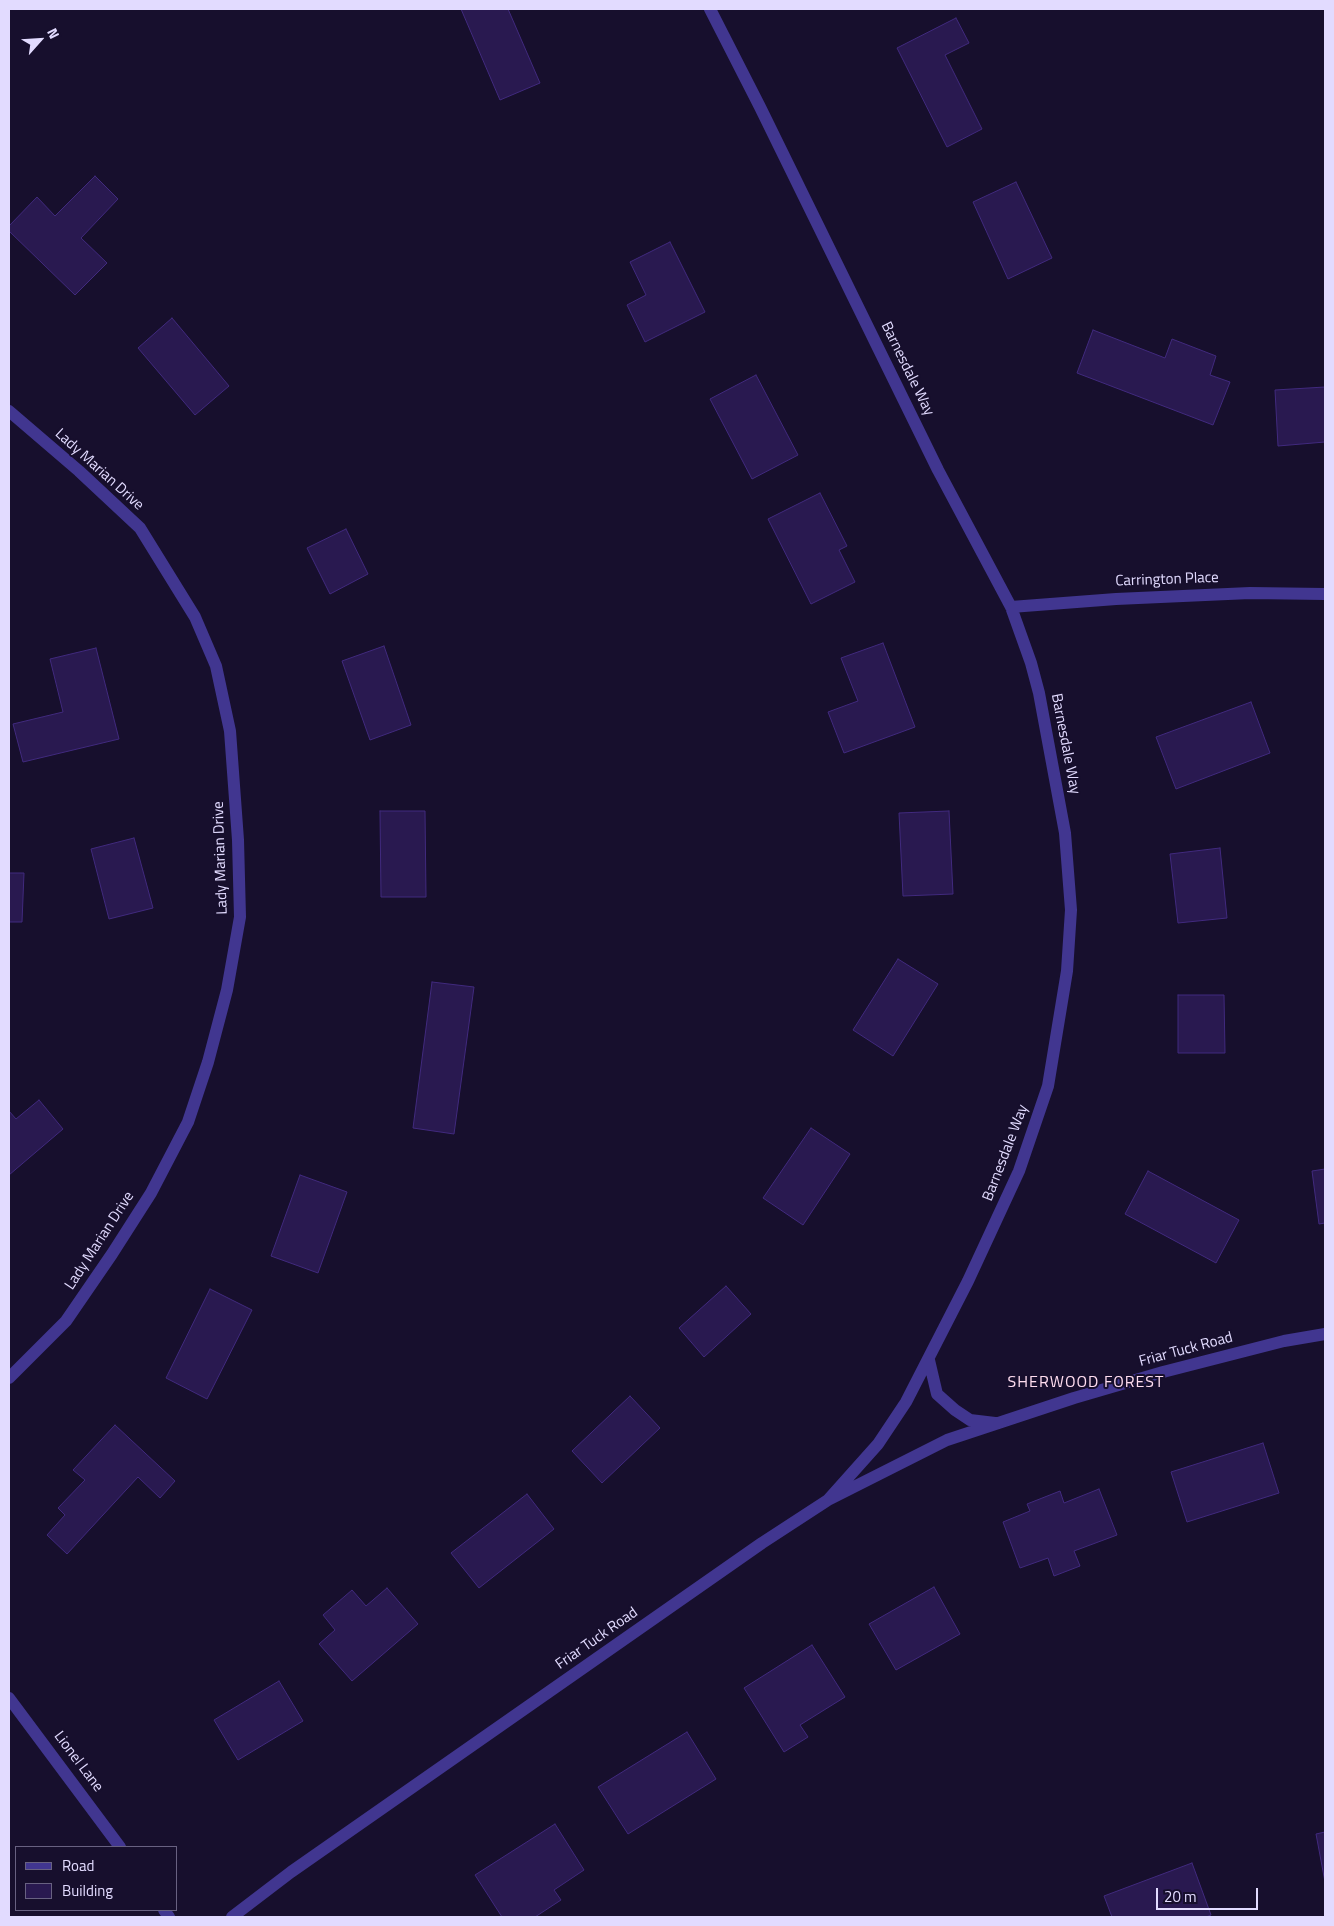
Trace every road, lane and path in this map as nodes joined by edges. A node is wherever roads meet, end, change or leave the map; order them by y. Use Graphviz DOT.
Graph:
graph roads {
  1 [pos="710,9"];
  2 [pos="9,411"];
  3 [pos="1325,594"];
  4 [pos="1011,607"];
  5 [pos="1325,1334"];
  6 [pos="929,1360"];
  7 [pos="9,1378"];
  8 [pos="1000,1424"];
  9 [pos="828,1500"];
  10 [pos="9,1698"];
  11 [pos="119,1846"];
  12 [pos="232,1917"];
  1 -- 4 [label="street, Barnesdale Way"];
  2 -- 7 [label="street, Lady Marian Drive"];
  3 -- 4 [label="street, Carrington Place"];
  4 -- 6 [label="street, Barnesdale Way"];
  5 -- 8 [label="street, Friar Tuck Road"];
  6 -- 8 [label="street, Friar Tuck Road"];
  6 -- 9 [label="street, Barnesdale Way"];
  8 -- 9 [label="street, Friar Tuck Road"];
  9 -- 12 [label="street, Friar Tuck Road"];
  10 -- 11 [label="street, Lionel Lane"];
}
